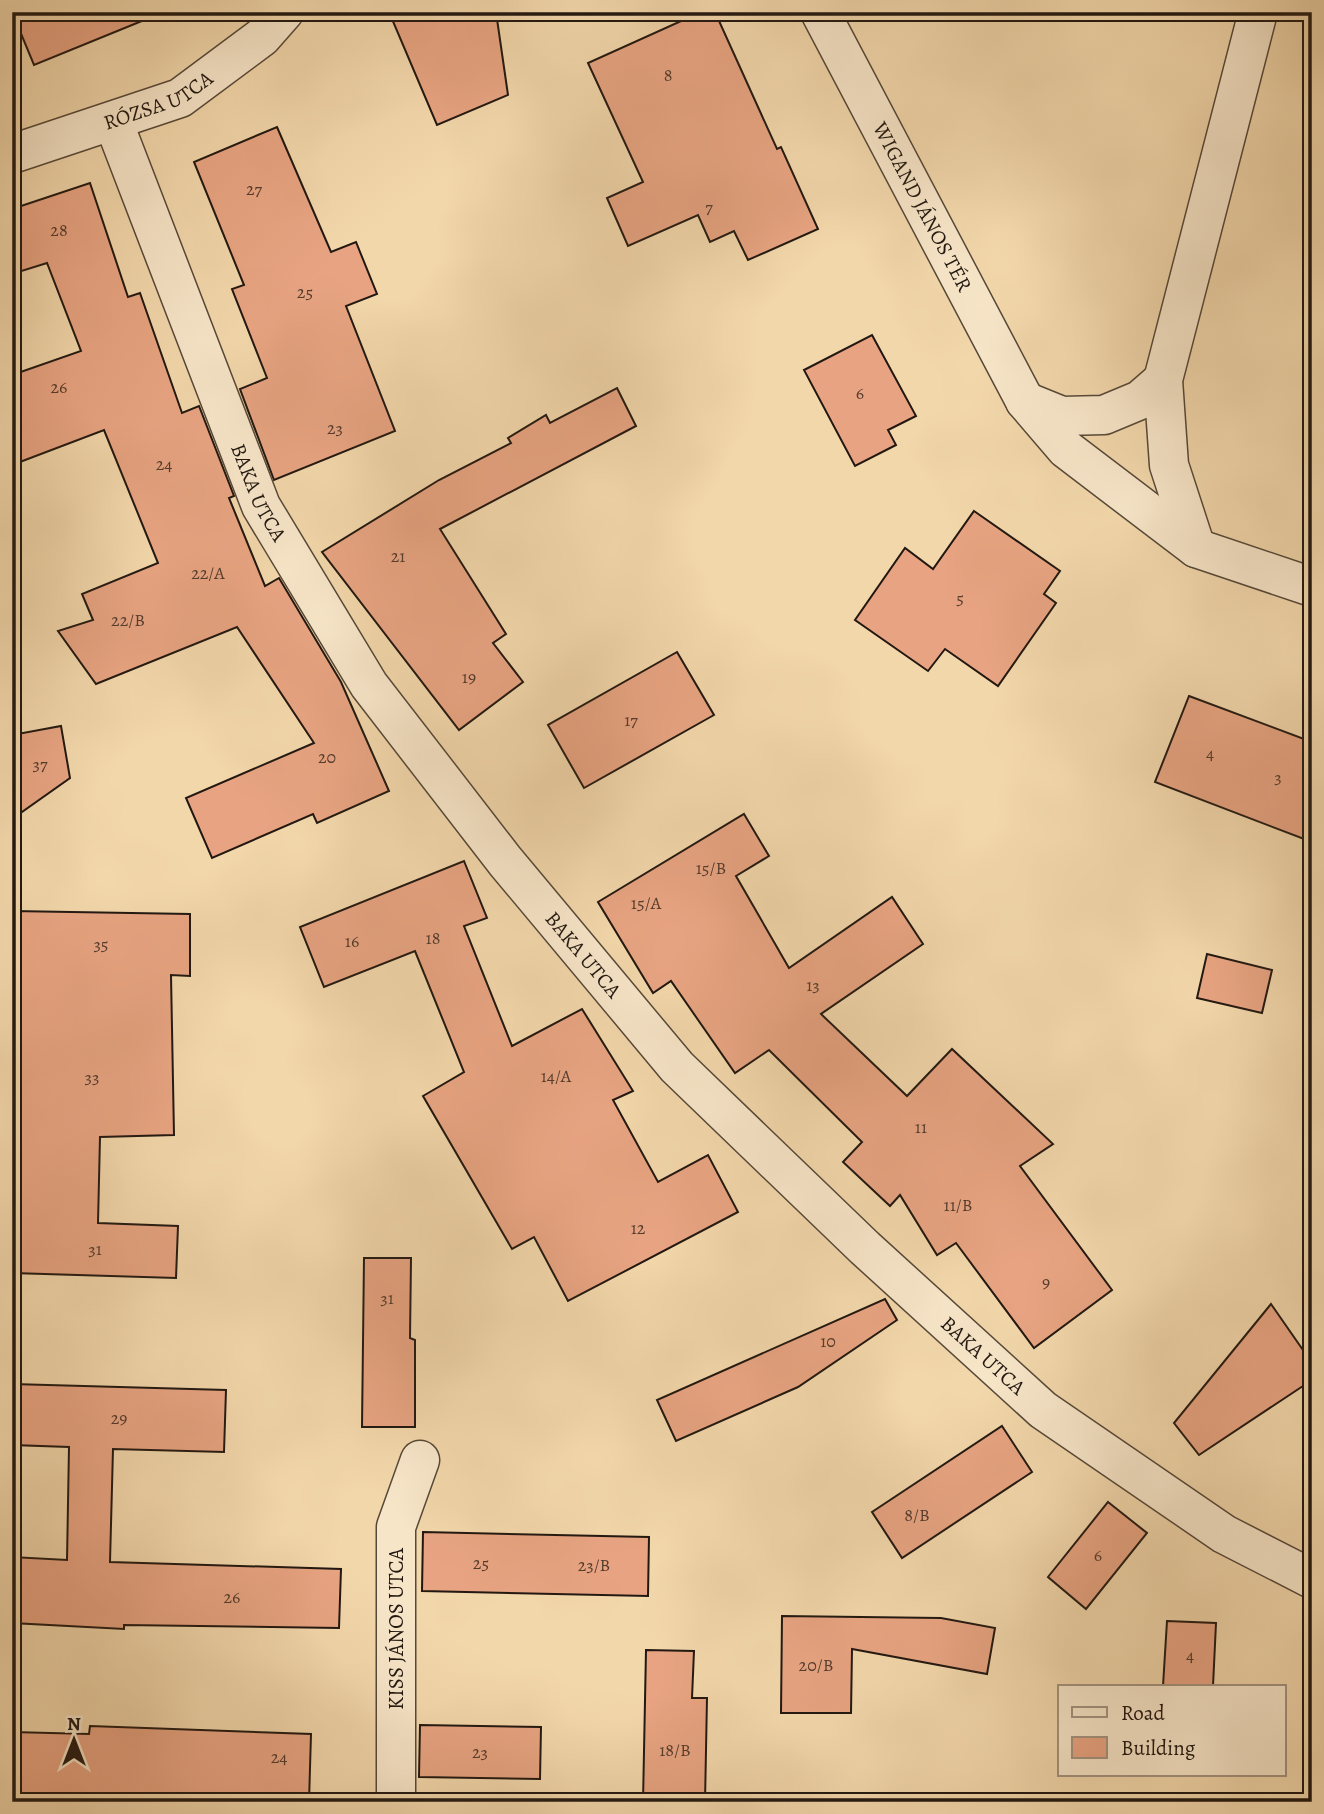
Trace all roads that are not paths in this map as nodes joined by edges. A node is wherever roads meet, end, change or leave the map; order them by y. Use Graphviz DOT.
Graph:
graph roads {
  1 [pos="284,12"];
  2 [pos="820,12"];
  3 [pos="1258,12"];
  4 [pos="113,121"];
  5 [pos="12,154"];
  6 [pos="1163,380"];
  7 [pos="1026,401"];
  8 [pos="1196,548"];
  9 [pos="1312,587"];
  10 [pos="421,1460"];
  11 [pos="1312,1579"];
  12 [pos="396,1802"];
  1 -- 4 [label="street, RÓZSA UTCA"];
  2 -- 7 [label="street, WIGAND JÁNOS TÉR"];
  3 -- 6 [label="street"];
  4 -- 5 [label="street, RÓZSA UTCA"];
  4 -- 11 [label="street, BAKA UTCA"];
  6 -- 7 [label="street"];
  6 -- 8 [label="street"];
  7 -- 8 [label="street, WIGAND JÁNOS TÉR"];
  8 -- 9 [label="street, WIGAND JÁNOS TÉR"];
  10 -- 12 [label="street, KISS JÁNOS UTCA"];
}
